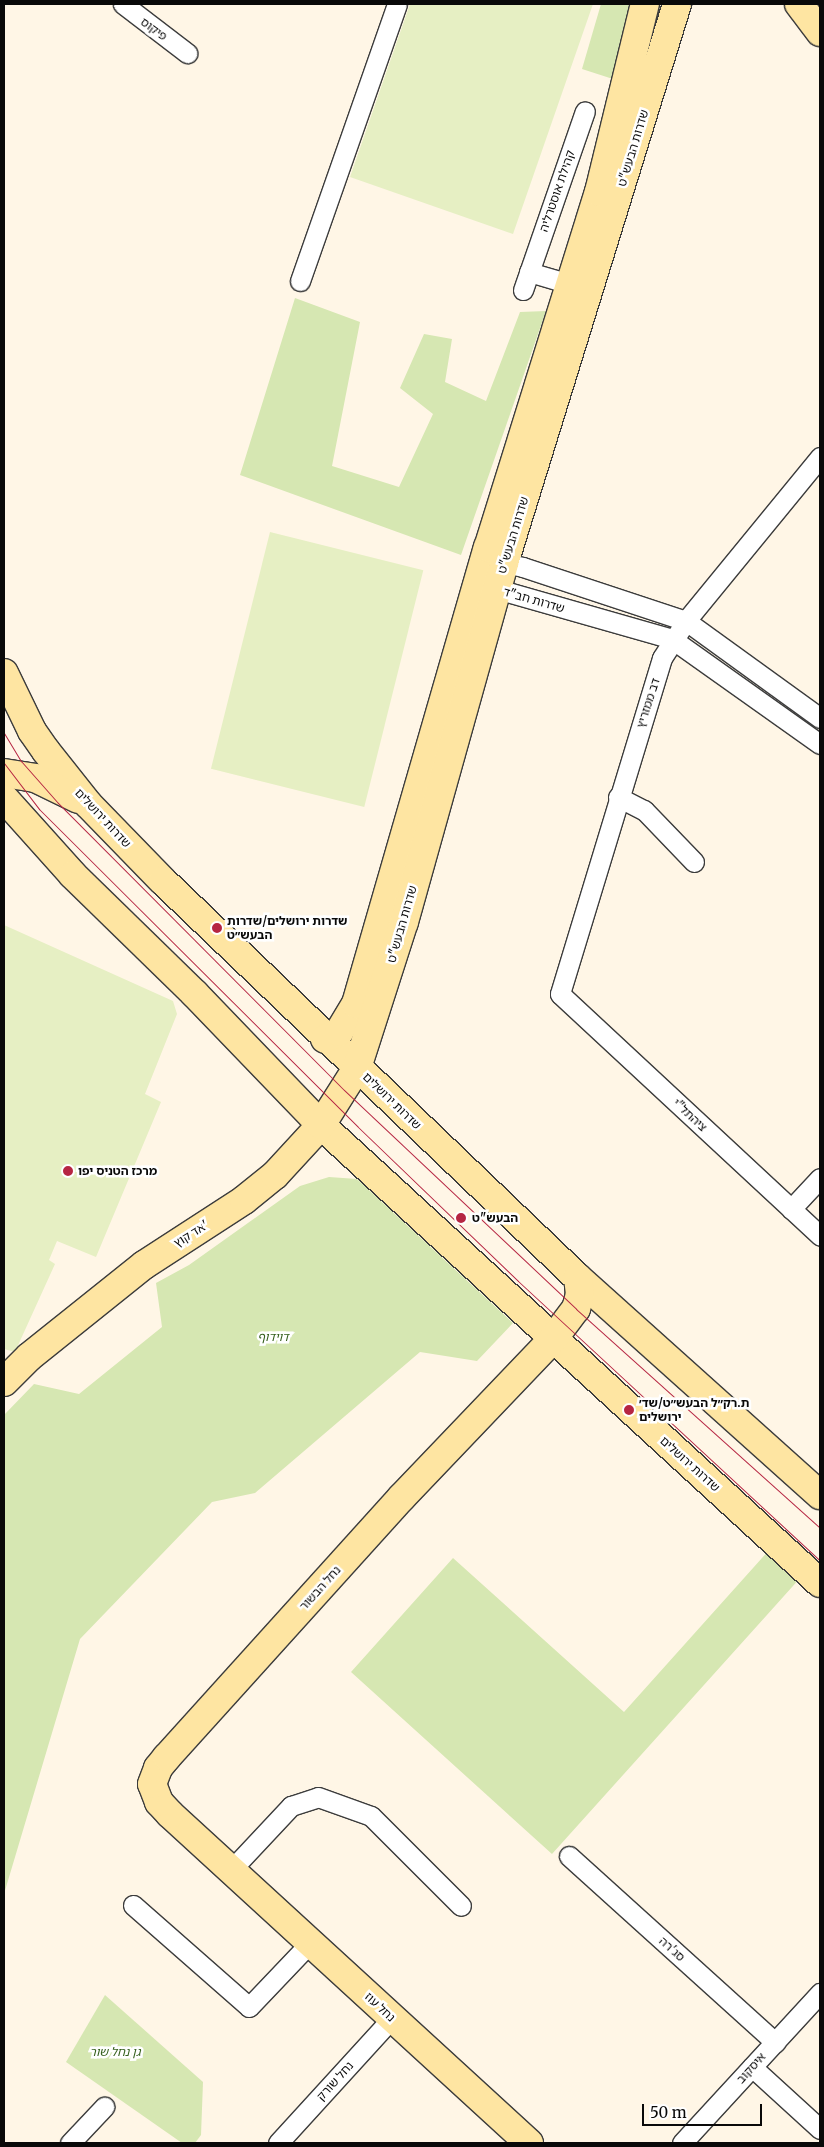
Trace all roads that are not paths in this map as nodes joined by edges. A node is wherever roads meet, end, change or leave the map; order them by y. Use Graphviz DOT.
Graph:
graph roads {
  1 [pos="123,4"];
  2 [pos="397,4"];
  3 [pos="645,4"];
  4 [pos="677,4"];
  5 [pos="799,4"];
  6 [pos="820,32"];
  7 [pos="187,53"];
  8 [pos="585,111"];
  9 [pos="529,272"];
  10 [pos="300,281"];
  11 [pos="570,284"];
  12 [pos="523,290"];
  13 [pos="820,457"];
  14 [pos="494,575"];
  15 [pos="686,621"];
  16 [pos="672,639"];
  17 [pos="4,673"];
  18 [pos="820,718"];
  19 [pos="820,744"];
  20 [pos="4,773"];
  21 [pos="618,797"];
  22 [pos="4,798"];
  23 [pos="88,804"];
  24 [pos="694,862"];
  25 [pos="560,994"];
  26 [pos="325,1040"];
  27 [pos="357,1068"];
  28 [pos="321,1125"];
  29 [pos="355,1156"];
  30 [pos="275,1175"];
  31 [pos="820,1178"];
  32 [pos="791,1209"];
  33 [pos="820,1236"];
  34 [pos="578,1278"];
  35 [pos="511,1301"];
  36 [pos="553,1339"];
  37 [pos="4,1382"];
  38 [pos="495,1397"];
  39 [pos="820,1495"];
  40 [pos="820,1583"];
  41 [pos="152,1784"];
  42 [pos="569,1856"];
  43 [pos="230,1870"];
  44 [pos="133,1905"];
  45 [pos="461,1906"];
  46 [pos="310,1943"];
  47 [pos="820,1993"];
  48 [pos="392,2018"];
  49 [pos="775,2042"];
  50 [pos="752,2067"];
  51 [pos="104,2107"];
  52 [pos="820,2129"];
  53 [pos="70,2143"];
  54 [pos="278,2143"];
  55 [pos="529,2143"];
  56 [pos="682,2143"];
  1 -- 7 [label="street, פיקוס"];
  2 -- 10 [label="street"];
  3 -- 11 [label="street, שדרות הבעש\"ט"];
  4 -- 14 [label="street, שדרות הבעש\"ט"];
  5 -- 6 [label="street"];
  8 -- 9 [label="street, קהילת אוסטרליה"];
  9 -- 11 [label="street"];
  9 -- 12 [label="street, קהילת אוסטרליה"];
  11 -- 14 [label="street, שדרות הבעש\"ט"];
  13 -- 15 [label="street, דב ממזריץ"];
  14 -- 15 [label="street"];
  14 -- 16 [label="street, שדרות חב\"ד"];
  14 -- 26 [label="street, שדרות הבעש\"ט"];
  14 -- 27 [label="street, שדרות הבעש\"ט"];
  15 -- 16 [label="street, דב ממזריץ"];
  15 -- 18 [label="street"];
  16 -- 19 [label="street, שדרות חב\"ד"];
  16 -- 21 [label="street, דב ממזריץ"];
  17 -- 23 [label="street, שדרות ירושלים"];
  20 -- 23 [label="street"];
  21 -- 24 [label="street"];
  21 -- 25 [label="street, דב ממזריץ"];
  22 -- 28 [label="street, שדרות ירושלים"];
  23 -- 26 [label="street, שדרות ירושלים"];
  25 -- 32 [label="street, ציהתל\"י"];
  26 -- 27 [label="street, שדרות ירושלים"];
  27 -- 28 [label="street, אד קוץ'"];
  27 -- 34 [label="street, שדרות ירושלים"];
  28 -- 29 [label="street, שדרות ירושלים"];
  28 -- 30 [label="street, אד קוץ'"];
  29 -- 30 [label="street"];
  29 -- 35 [label="street, שדרות ירושלים"];
  30 -- 37 [label="street, אד קוץ'"];
  31 -- 32 [label="street"];
  32 -- 33 [label="street, ציהתל\"י"];
  34 -- 36 [label="street, נחל הבשור"];
  34 -- 39 [label="street, שדרות ירושלים"];
  35 -- 36 [label="street, שדרות ירושלים"];
  35 -- 38 [label="street, נחל הבשור"];
  36 -- 38 [label="street, נחל הבשור"];
  36 -- 40 [label="street, שדרות ירושלים"];
  38 -- 41 [label="street, נחל הבשור"];
  41 -- 43 [label="street, נחל עוז"];
  42 -- 49 [label="street, סג'רה"];
  43 -- 45 [label="street"];
  43 -- 46 [label="street, נחל עוז"];
  44 -- 46 [label="street"];
  46 -- 48 [label="street, נחל עוז"];
  47 -- 49 [label="street, איסקוב"];
  48 -- 54 [label="street, נחל שורק"];
  48 -- 55 [label="street, נחל עוז"];
  49 -- 50 [label="street, איסקוב"];
  50 -- 52 [label="street"];
  50 -- 56 [label="street, איסקוב"];
  51 -- 53 [label="street"];
}
